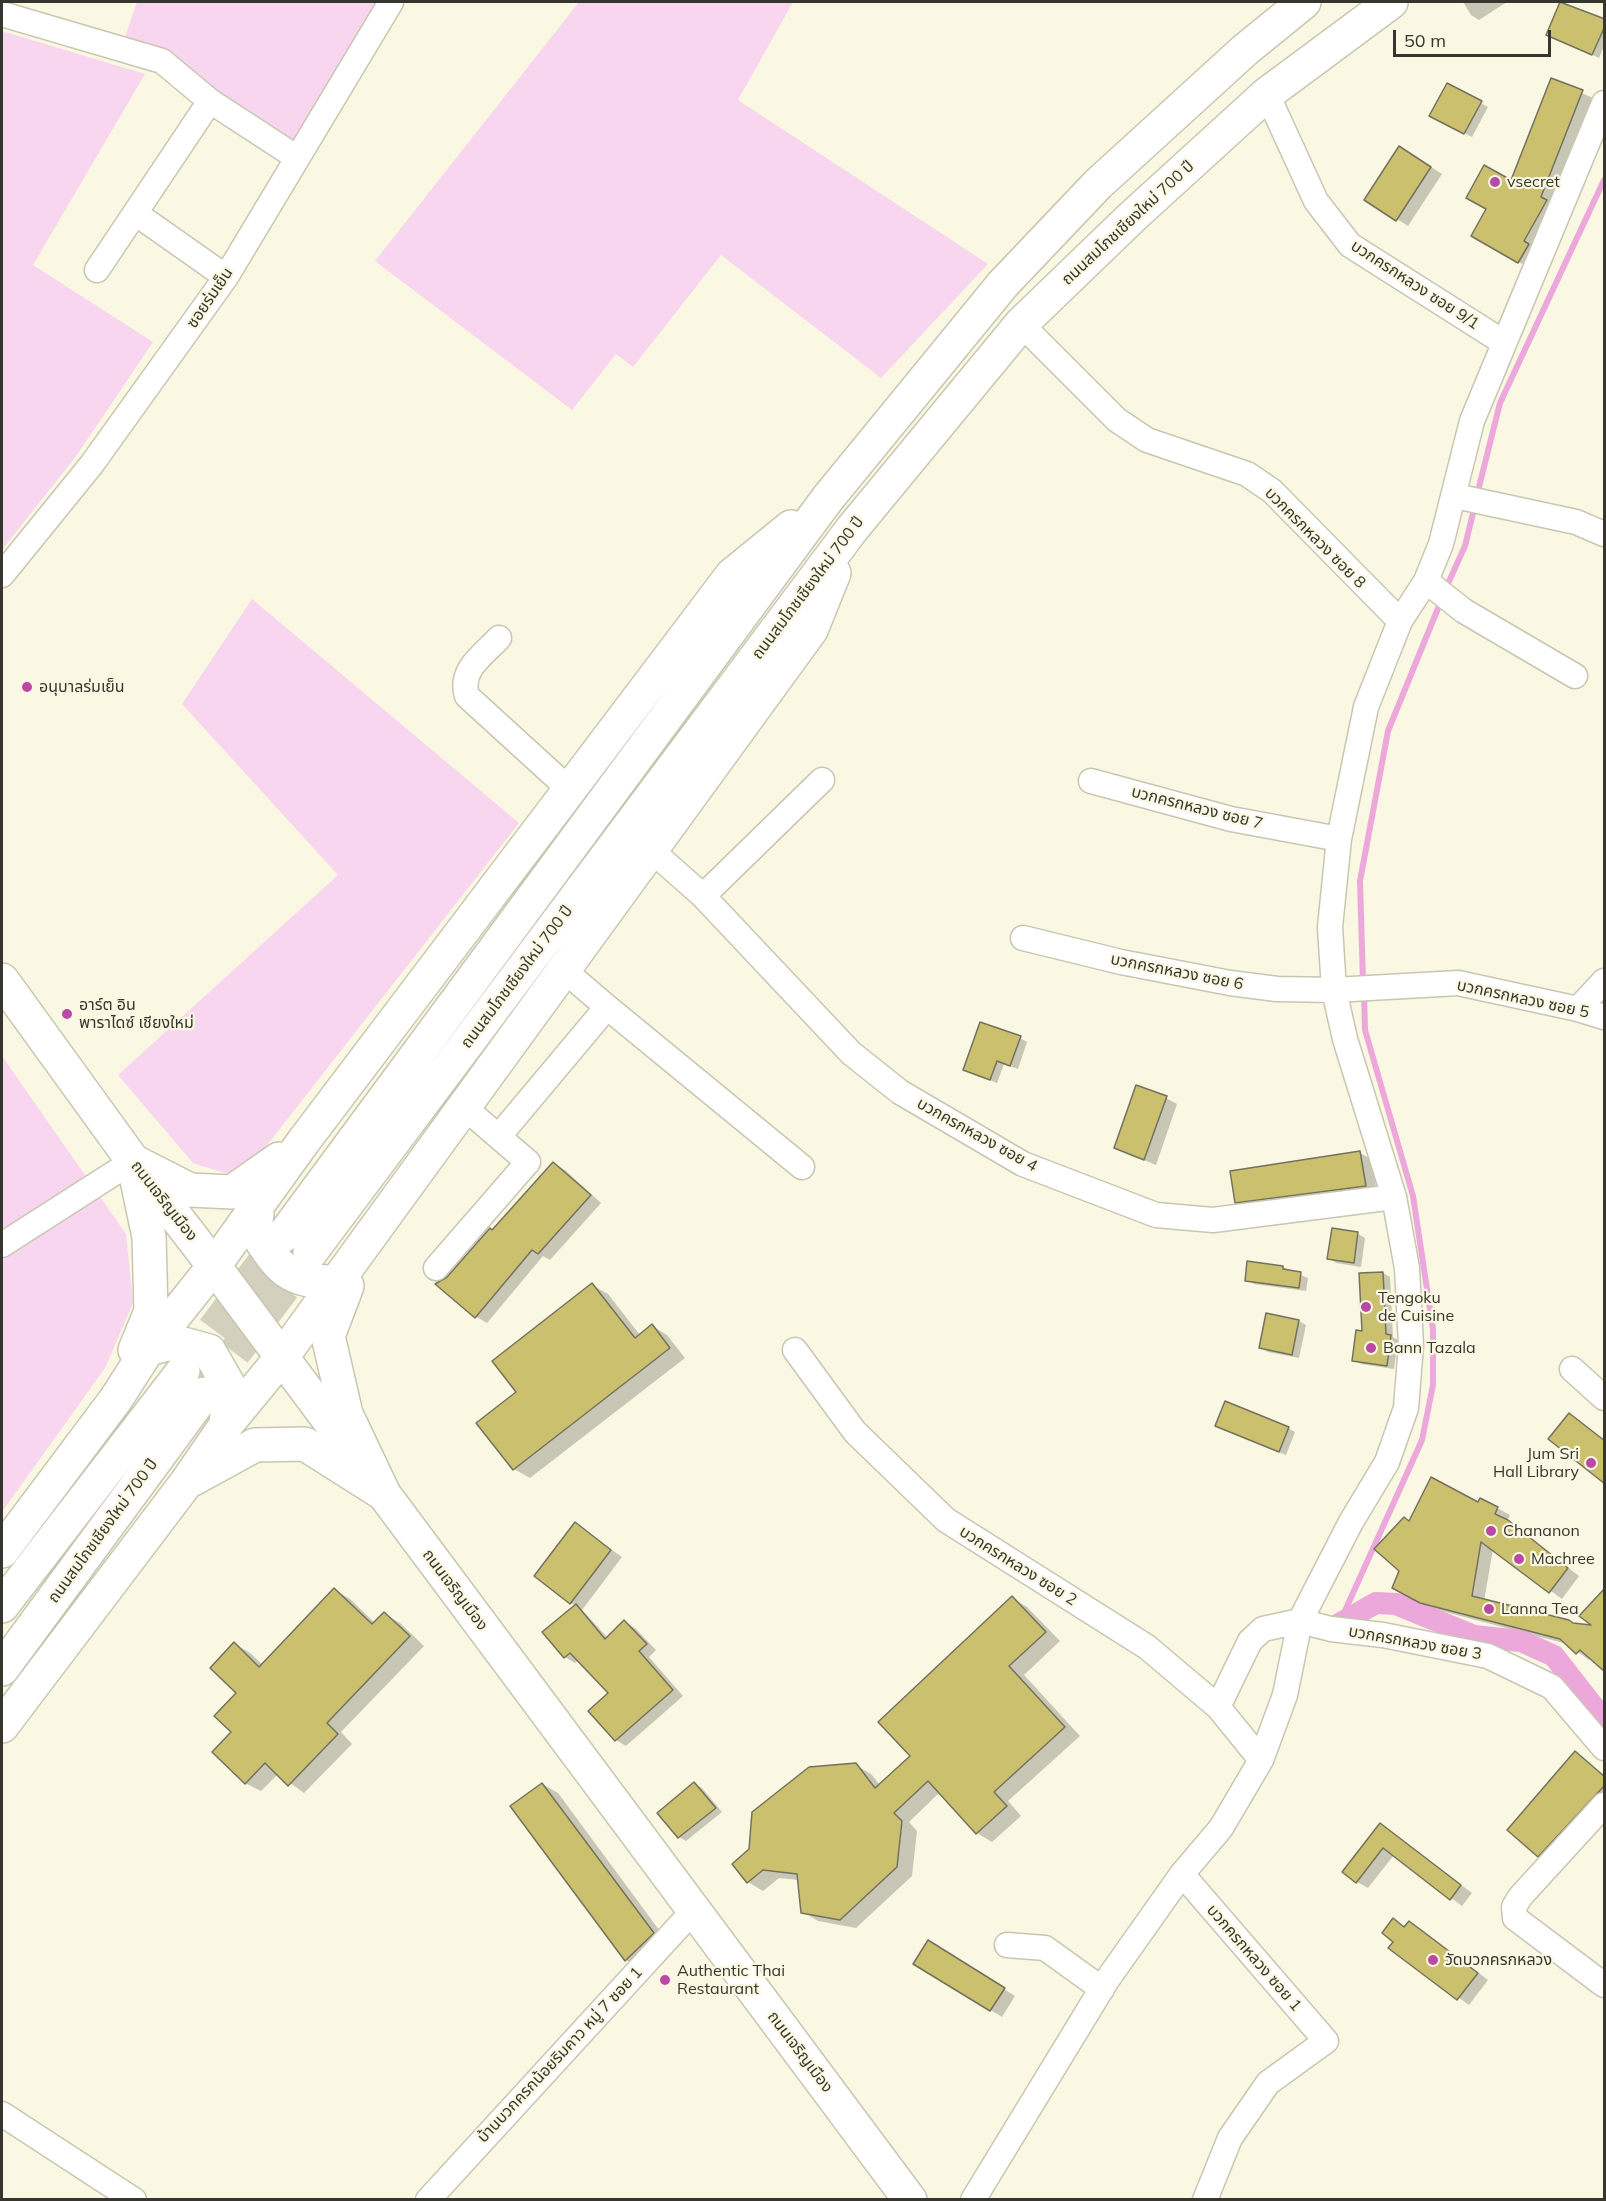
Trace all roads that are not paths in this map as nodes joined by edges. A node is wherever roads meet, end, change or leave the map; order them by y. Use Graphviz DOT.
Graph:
graph roads {
  1 [pos="391,2"];
  2 [pos="1304,2"];
  3 [pos="1391,2"];
  4 [pos="2,14"];
  5 [pos="1267,93"];
  6 [pos="210,101"];
  7 [pos="1602,115"];
  8 [pos="296,157"];
  9 [pos="135,213"];
  10 [pos="97,270"];
  11 [pos="226,278"];
  12 [pos="1021,324"];
  13 [pos="1503,342"];
  14 [pos="1455,496"];
  15 [pos="828,498"];
  16 [pos="852,530"];
  17 [pos="1605,534"];
  18 [pos="2,575"];
  19 [pos="1426,581"];
  20 [pos="1400,621"];
  21 [pos="499,638"];
  22 [pos="1575,676"];
  23 [pos="822,780"];
  24 [pos="1091,781"];
  25 [pos="569,789"];
  26 [pos="1339,839"];
  27 [pos="651,850"];
  28 [pos="703,896"];
  29 [pos="1023,938"];
  30 [pos="565,971"];
  31 [pos="2,980"];
  32 [pos="1605,981"];
  33 [pos="1334,990"];
  34 [pos="608,1007"];
  35 [pos="1578,1009"];
  36 [pos="1605,1017"];
  37 [pos="465,1108"];
  38 [pos="500,1136"];
  39 [pos="303,1142"];
  40 [pos="133,1161"];
  41 [pos="802,1167"];
  42 [pos="1394,1197"];
  43 [pos="259,1201"];
  44 [pos="2,1245"];
  45 [pos="363,1245"];
  46 [pos="214,1266"];
  47 [pos="436,1268"];
  48 [pos="335,1282"];
  49 [pos="148,1349"];
  50 [pos="795,1350"];
  51 [pos="282,1357"];
  52 [pos="1572,1369"];
  53 [pos="1605,1398"];
  54 [pos="116,1399"];
  55 [pos="226,1425"];
  56 [pos="186,1483"];
  57 [pos="384,1494"];
  58 [pos="2,1551"];
  59 [pos="2,1606"];
  60 [pos="1300,1621"];
  61 [pos="2,1669"];
  62 [pos="1218,1707"];
  63 [pos="2,1726"];
  64 [pos="1605,1748"];
  65 [pos="1261,1760"];
  66 [pos="1605,1805"];
  67 [pos="1182,1874"];
  68 [pos="693,1911"];
  69 [pos="1007,1946"];
  70 [pos="1605,1985"];
  71 [pos="1102,1989"];
  72 [pos="2,2114"];
  73 [pos="134,2199"];
  74 [pos="428,2199"];
  75 [pos="910,2199"];
  76 [pos="973,2199"];
  77 [pos="1204,2199"];
  1 -- 8 [label="street, ซอยร่มเย็น"];
  2 -- 15 [label="main road, ถนนสมโภชเชียงใหม่ 700 ปี"];
  3 -- 5 [label="main road, ถนนสมโภชเชียงใหม่ 700 ปี"];
  4 -- 6 [label="street"];
  5 -- 12 [label="main road, ถนนสมโภชเชียงใหม่ 700 ปี"];
  5 -- 13 [label="street, บวกครกหลวง ซอย 9/1"];
  6 -- 8 [label="street"];
  6 -- 9 [label="street"];
  7 -- 13 [label="street"];
  8 -- 11 [label="street, ซอยร่มเย็น"];
  9 -- 10 [label="street"];
  9 -- 11 [label="street"];
  11 -- 18 [label="street, ซอยร่มเย็น"];
  12 -- 16 [label="main road, ถนนสมโภชเชียงใหม่ 700 ปี"];
  12 -- 20 [label="street, บวกครกหลวง ซอย 8"];
  13 -- 14 [label="street"];
  14 -- 17 [label="street"];
  14 -- 19 [label="street"];
  15 -- 16 [label="main road, ถนนสมโภชเชียงใหม่ 700 ปี"];
  15 -- 25 [label="main road"];
  16 -- 27 [label="main road"];
  19 -- 20 [label="street"];
  19 -- 22 [label="street"];
  20 -- 26 [label="street"];
  21 -- 25 [label="street"];
  23 -- 28 [label="street"];
  24 -- 26 [label="street, บวกครกหลวง ซอย 7"];
  25 -- 39 [label="main road"];
  26 -- 33 [label="street"];
  27 -- 28 [label="street, บวกครกหลวง ซอย 4"];
  27 -- 30 [label="main road"];
  28 -- 42 [label="street, บวกครกหลวง ซอย 4"];
  29 -- 33 [label="street, บวกครกหลวง ซอย 6"];
  30 -- 34 [label="street"];
  30 -- 37 [label="main road"];
  31 -- 40 [label="main road, ถนนเจริญเมือง"];
  32 -- 35 [label="street"];
  33 -- 35 [label="street, บวกครกหลวง ซอย 5"];
  33 -- 42 [label="street"];
  34 -- 38 [label="street"];
  34 -- 41 [label="street"];
  35 -- 36 [label="street, บวกครกหลวง ซอย 5"];
  37 -- 38 [label="street"];
  37 -- 45 [label="main road"];
  38 -- 47 [label="street"];
  39 -- 40 [label="main road"];
  39 -- 43 [label="main road"];
  40 -- 44 [label="street"];
  40 -- 46 [label="main road, ถนนเจริญเมือง"];
  40 -- 54 [label="main road"];
  42 -- 60 [label="street"];
  43 -- 46 [label="main road"];
  43 -- 48 [label="main road"];
  45 -- 48 [label="main road"];
  45 -- 57 [label="main road"];
  46 -- 49 [label="main road"];
  46 -- 51 [label="main road, ถนนเจริญเมือง"];
  48 -- 51 [label="main road"];
  49 -- 54 [label="main road"];
  49 -- 55 [label="main road"];
  50 -- 62 [label="street, บวกครกหลวง ซอย 2"];
  51 -- 55 [label="main road"];
  51 -- 57 [label="main road, ถนนเจริญเมือง"];
  52 -- 53 [label="street"];
  54 -- 58 [label="main road"];
  55 -- 56 [label="main road"];
  56 -- 57 [label="main road"];
  56 -- 63 [label="main road"];
  57 -- 68 [label="main road, ถนนเจริญเมือง"];
  59 -- 61 [label="main road, ถนนสมโภชเชียงใหม่ 700 ปี"];
  60 -- 62 [label="street"];
  60 -- 64 [label="street, บวกครกหลวง ซอย 3"];
  60 -- 65 [label="street"];
  62 -- 65 [label="street, บวกครกหลวง ซอย 2"];
  65 -- 67 [label="street"];
  66 -- 70 [label="street"];
  67 -- 71 [label="street"];
  67 -- 77 [label="street, บวกครกหลวง ซอย 1"];
  68 -- 74 [label="street, บ้านบวกครกน้อยริมคาว หมู่ 7 ซอย 1"];
  68 -- 75 [label="main road, ถนนเจริญเมือง"];
  69 -- 71 [label="street"];
  71 -- 76 [label="street"];
  72 -- 73 [label="street"];
}
